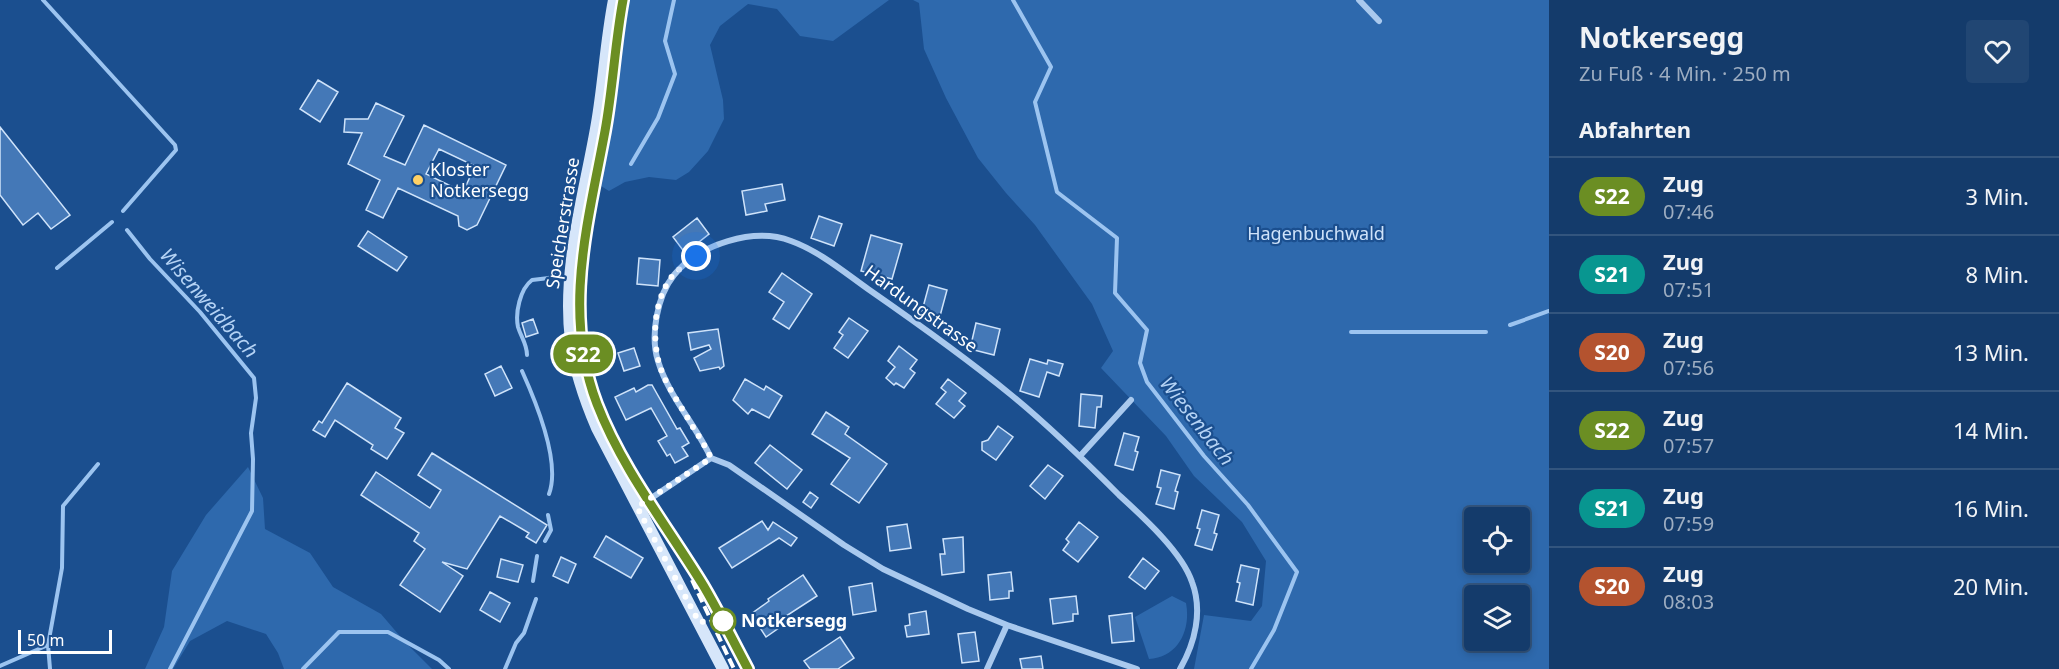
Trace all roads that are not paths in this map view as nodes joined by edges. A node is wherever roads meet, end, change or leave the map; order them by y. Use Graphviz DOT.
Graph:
graph roads {
  1 [pos="614,0"];
  2 [pos="1359,0"];
  3 [pos="1380,21"];
  4 [pos="1131,400"];
  5 [pos="1080,456"];
  6 [pos="711,458"];
  7 [pos="637,507"];
  8 [pos="1007,625"];
  9 [pos="723,669"];
  10 [pos="987,669"];
  11 [pos="1137,669"];
  12 [pos="1180,669"];
  1 -- 7 [label="main road, Speicherstrasse"];
  2 -- 3 [label="street"];
  4 -- 5 [label="street"];
  5 -- 6 [label="street, Hardungstrasse"];
  5 -- 12 [label="street, Hardungstrasse"];
  6 -- 7 [label="street"];
  6 -- 8 [label="street"];
  7 -- 9 [label="main road, Speicherstrasse"];
  8 -- 10 [label="street"];
  8 -- 11 [label="street"];
}
